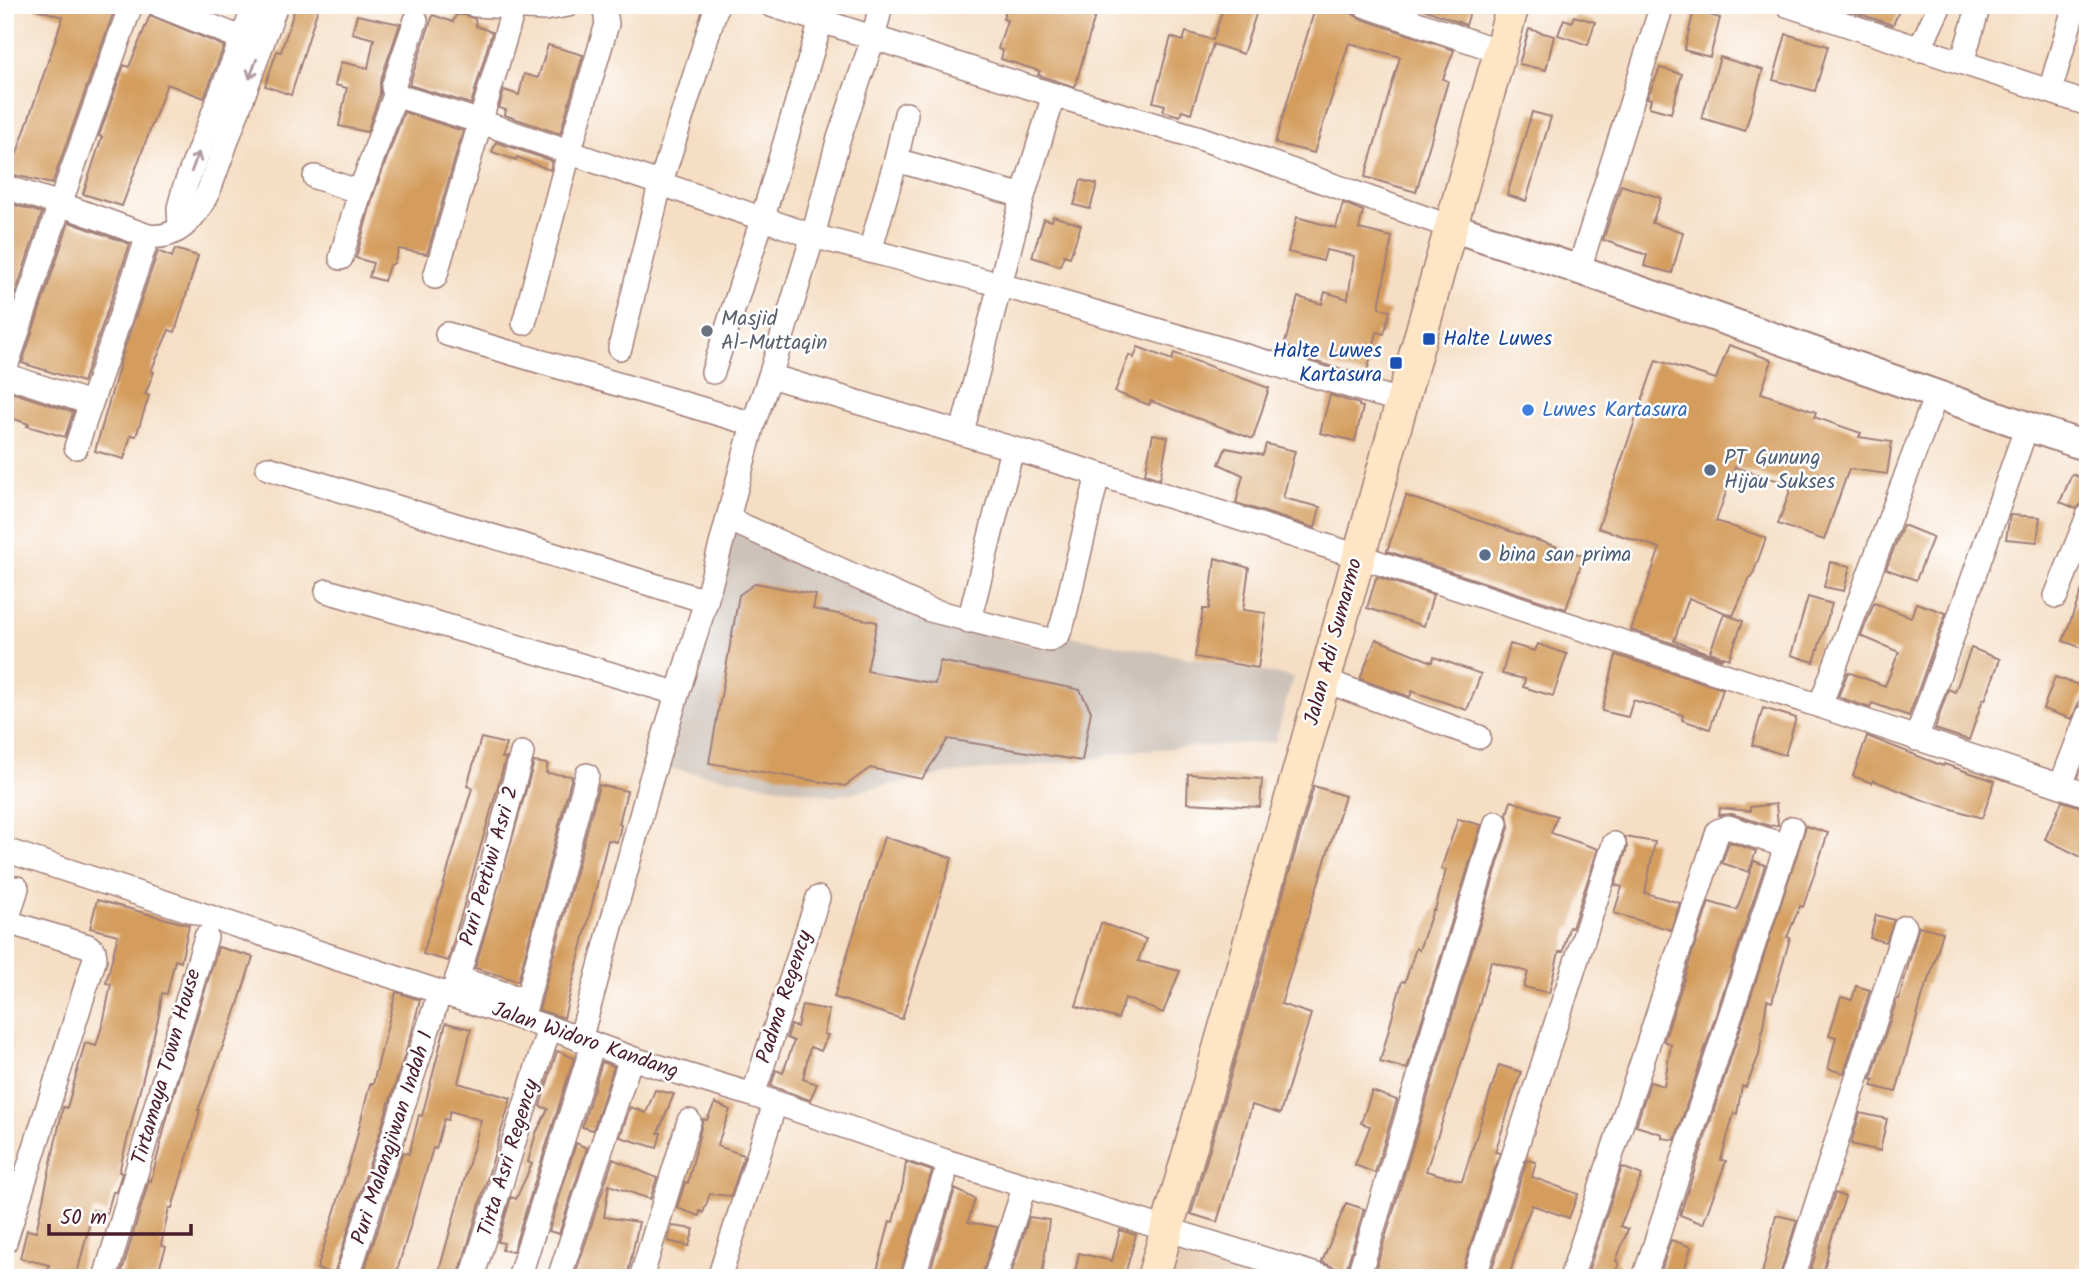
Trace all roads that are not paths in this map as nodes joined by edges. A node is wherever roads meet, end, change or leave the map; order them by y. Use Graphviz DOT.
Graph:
graph roads {
  1 [pos="131,5"];
  2 [pos="159,5"];
  3 [pos="255,5"];
  4 [pos="276,5"];
  5 [pos="475,5"];
  6 [pos="568,5"];
  7 [pos="602,5"];
  8 [pos="717,5"];
  9 [pos="771,5"];
  10 [pos="881,5"];
  11 [pos="1364,5"];
  12 [pos="1513,5"];
  13 [pos="1662,5"];
  14 [pos="1787,5"];
  15 [pos="1979,5"];
  16 [pos="2075,5"];
  17 [pos="1940,6"];
  18 [pos="1834,13"];
  19 [pos="511,17"];
  20 [pos="416,20"];
  21 [pos="821,21"];
  22 [pos="241,38"];
  23 [pos="873,39"];
  24 [pos="1919,50"];
  25 [pos="1499,51"];
  26 [pos="1962,62"];
  27 [pos="2050,90"];
  28 [pos="395,95"];
  29 [pos="1054,96"];
  30 [pos="230,101"];
  31 [pos="2088,104"];
  32 [pos="906,114"];
  33 [pos="481,122"];
  34 [pos="569,153"];
  35 [pos="896,160"];
  36 [pos="315,177"];
  37 [pos="660,185"];
  38 [pos="5,187"];
  39 [pos="360,192"];
  40 [pos="1023,196"];
  41 [pos="60,204"];
  42 [pos="762,220"];
  43 [pos="1451,226"];
  44 [pos="148,236"];
  45 [pos="813,236"];
  46 [pos="870,251"];
  47 [pos="341,258"];
  48 [pos="1579,269"];
  49 [pos="435,277"];
  50 [pos="1000,285"];
  51 [pos="524,323"];
  52 [pos="447,334"];
  53 [pos="620,348"];
  54 [pos="5,372"];
  55 [pos="713,372"];
  56 [pos="770,376"];
  57 [pos="1936,395"];
  58 [pos="1401,401"];
  59 [pos="90,403"];
  60 [pos="753,424"];
  61 [pos="2027,426"];
  62 [pos="962,432"];
  63 [pos="76,447"];
  64 [pos="2088,447"];
  65 [pos="1012,449"];
  66 [pos="268,468"];
  67 [pos="1098,474"];
  68 [pos="2088,516"];
  69 [pos="728,519"];
  70 [pos="1358,556"];
  71 [pos="327,591"];
  72 [pos="2056,596"];
  73 [pos="706,601"];
  74 [pos="969,621"];
  75 [pos="1323,680"];
  76 [pos="676,693"];
  77 [pos="1820,706"];
  78 [pos="2088,715"];
  79 [pos="1479,737"];
  80 [pos="1916,739"];
  81 [pos="522,753"];
  82 [pos="587,775"];
  83 [pos="2061,785"];
  84 [pos="2088,795"];
  85 [pos="1496,823"];
  86 [pos="1614,844"];
  87 [pos="5,850"];
  88 [pos="17,888"];
  89 [pos="818,898"];
  90 [pos="6,925"];
  91 [pos="1905,927"];
  92 [pos="206,937"];
  93 [pos="449,991"];
  94 [pos="524,1010"];
  95 [pos="546,1038"];
  96 [pos="587,1042"];
  97 [pos="629,1064"];
  98 [pos="753,1095"];
  99 [pos="773,1110"];
  100 [pos="689,1121"];
  101 [pos="944,1178"];
  102 [pos="1021,1197"];
  103 [pos="1167,1228"];
  104 [pos="5,1242"];
  105 [pos="105,1278"];
  106 [pos="348,1278"];
  107 [pos="472,1278"];
  108 [pos="519,1278"];
  109 [pos="559,1278"];
  110 [pos="641,1278"];
  111 [pos="719,1278"];
  112 [pos="913,1278"];
  113 [pos="995,1278"];
  114 [pos="1153,1278"];
  115 [pos="1326,1278"];
  116 [pos="1358,1278"];
  117 [pos="1474,1278"];
  118 [pos="1571,1278"];
  119 [pos="1644,1278"];
  120 [pos="1793,1278"];
  1 -- 41 [label="street"];
  2 -- 22 [label="street"];
  3 -- 22 [label="street"];
  4 -- 30 [label="street, one-way"];
  5 -- 6 [label="street"];
  7 -- 34 [label="street"];
  8 -- 37 [label="street"];
  9 -- 21 [label="street"];
  10 -- 23 [label="street"];
  11 -- 25 [label="street"];
  12 -- 25 [label="main road, Jalan Adi Sumarmo"];
  13 -- 48 [label="street"];
  14 -- 18 [label="street"];
  15 -- 26 [label="street"];
  16 -- 27 [label="street"];
  17 -- 24 [label="street"];
  18 -- 24 [label="street"];
  19 -- 33 [label="street"];
  20 -- 28 [label="street"];
  21 -- 23 [label="street"];
  21 -- 42 [label="street"];
  22 -- 30 [label="street"];
  23 -- 29 [label="street"];
  23 -- 45 [label="street"];
  24 -- 26 [label="street"];
  25 -- 43 [label="main road, Jalan Adi Sumarmo"];
  26 -- 27 [label="street"];
  27 -- 31 [label="street"];
  28 -- 33 [label="street"];
  28 -- 39 [label="street"];
  29 -- 40 [label="street"];
  29 -- 43 [label="street"];
  30 -- 44 [label="street"];
  32 -- 35 [label="street"];
  33 -- 34 [label="street"];
  33 -- 49 [label="street"];
  34 -- 37 [label="street"];
  34 -- 51 [label="street"];
  35 -- 40 [label="street"];
  35 -- 46 [label="street"];
  36 -- 39 [label="street"];
  37 -- 42 [label="street"];
  37 -- 53 [label="street"];
  38 -- 41 [label="street"];
  39 -- 47 [label="street"];
  40 -- 50 [label="street"];
  41 -- 44 [label="street"];
  41 -- 54 [label="street"];
  42 -- 45 [label="street"];
  42 -- 55 [label="street"];
  43 -- 48 [label="street"];
  43 -- 58 [label="main road, Jalan Adi Sumarmo"];
  44 -- 59 [label="street"];
  45 -- 46 [label="street"];
  45 -- 56 [label="street"];
  46 -- 50 [label="street"];
  48 -- 57 [label="street"];
  50 -- 58 [label="street"];
  50 -- 62 [label="street"];
  52 -- 60 [label="street"];
  54 -- 59 [label="street"];
  56 -- 60 [label="street"];
  56 -- 62 [label="street"];
  57 -- 61 [label="street"];
  57 -- 77 [label="street"];
  58 -- 70 [label="main road, Jalan Adi Sumarmo"];
  59 -- 63 [label="street"];
  60 -- 69 [label="street"];
  61 -- 64 [label="street"];
  61 -- 80 [label="street"];
  62 -- 65 [label="street"];
  65 -- 67 [label="street"];
  65 -- 74 [label="street"];
  66 -- 73 [label="street"];
  67 -- 70 [label="street"];
  67 -- 74 [label="street"];
  68 -- 72 [label="street"];
  69 -- 73 [label="street"];
  69 -- 74 [label="street"];
  70 -- 75 [label="main road, Jalan Adi Sumarmo"];
  70 -- 77 [label="street"];
  71 -- 76 [label="street"];
  73 -- 76 [label="street"];
  75 -- 79 [label="street"];
  75 -- 103 [label="main road, Jalan Adi Sumarmo"];
  76 -- 96 [label="street"];
  77 -- 80 [label="street"];
  78 -- 83 [label="street"];
  80 -- 83 [label="street"];
  81 -- 93 [label="street, Puri Pertiwi Asri 2"];
  82 -- 94 [label="street"];
  83 -- 84 [label="street"];
  85 -- 116 [label="street"];
  86 -- 117 [label="street"];
  87 -- 93 [label="street, Jalan Widoro Kandang"];
  88 -- 90 [label="street"];
  89 -- 98 [label="street, Padma Regency"];
  90 -- 104 [label="street"];
  91 -- 120 [label="street"];
  92 -- 105 [label="street, Tirtamaya Town House"];
  93 -- 94 [label="street, Jalan Widoro Kandang"];
  93 -- 106 [label="street, Puri Malangjiwan Indah 1"];
  94 -- 96 [label="street, Jalan Widoro Kandang"];
  95 -- 107 [label="street, Tirta Asri Regency"];
  96 -- 98 [label="street, Jalan Widoro Kandang"];
  96 -- 108 [label="street"];
  97 -- 109 [label="street"];
  98 -- 103 [label="street, Jalan Widoro Kandang"];
  99 -- 111 [label="street"];
  100 -- 110 [label="street"];
  101 -- 112 [label="street"];
  102 -- 113 [label="street"];
  103 -- 114 [label="main road, Jalan Adi Sumarmo"];
  103 -- 115 [label="street, Jalan Widoro Kandang"];
  118 -- 119 [label="street"];
}
